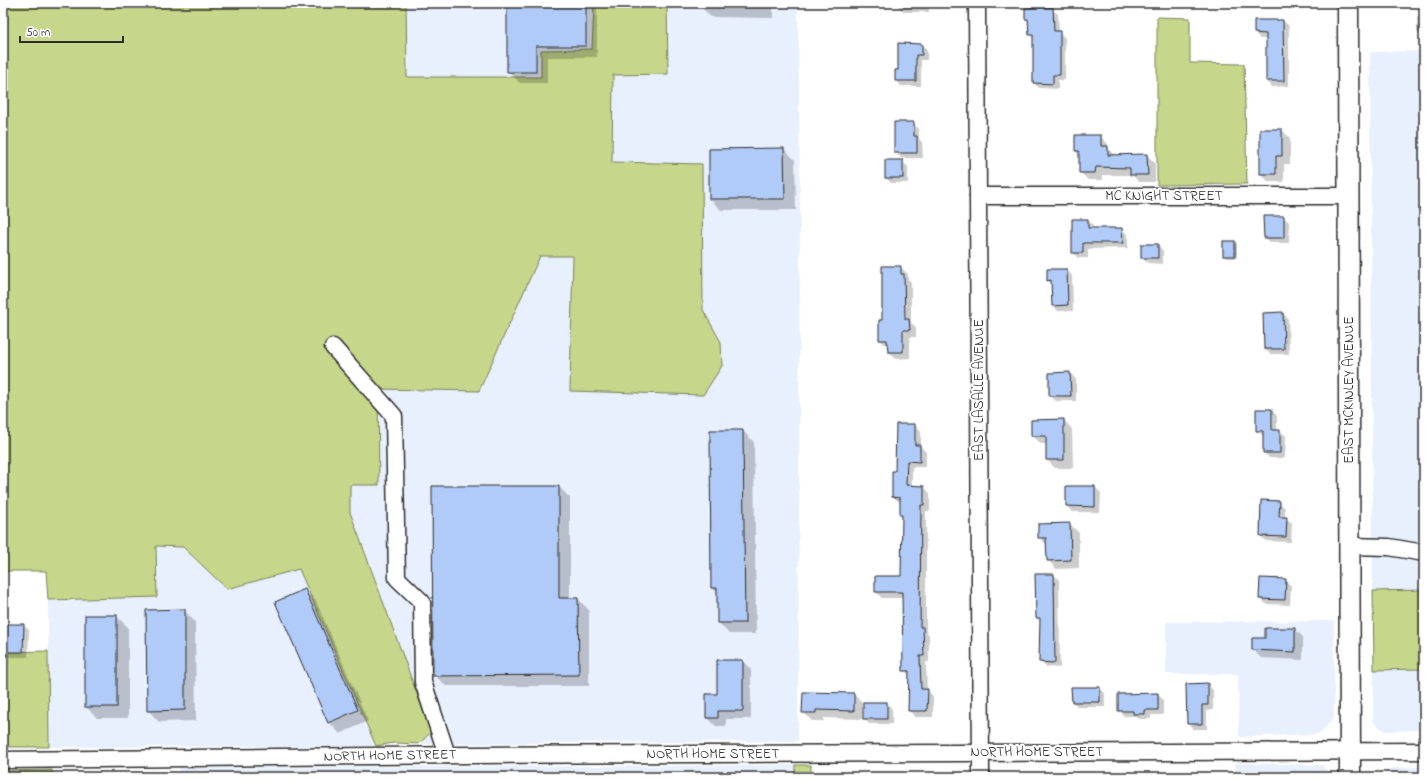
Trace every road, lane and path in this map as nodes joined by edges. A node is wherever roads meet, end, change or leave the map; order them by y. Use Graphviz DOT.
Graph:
graph roads {
  1 [pos="977,3"];
  2 [pos="1348,3"];
  3 [pos="978,196"];
  4 [pos="1349,196"];
  5 [pos="333,347"];
  6 [pos="1349,546"];
  7 [pos="1424,553"];
  8 [pos="1424,751"];
  9 [pos="981,752"];
  10 [pos="1350,752"];
  11 [pos="447,755"];
  12 [pos="3,760"];
  13 [pos="981,777"];
  14 [pos="1350,777"];
  1 -- 3 [label="street, EAST LASALLE AVENUE"];
  2 -- 4 [label="main road, EAST MCKINLEY AVENUE"];
  3 -- 4 [label="street, MC KNIGHT STREET"];
  3 -- 9 [label="street, EAST LASALLE AVENUE"];
  4 -- 6 [label="main road, EAST MCKINLEY AVENUE"];
  5 -- 11 [label="street"];
  6 -- 7 [label="street"];
  6 -- 10 [label="main road, EAST MCKINLEY AVENUE"];
  8 -- 10 [label="street, NORTH HOME STREET"];
  9 -- 10 [label="street, NORTH HOME STREET"];
  9 -- 11 [label="street, NORTH HOME STREET"];
  9 -- 13 [label="street, EAST LASALLE AVENUE"];
  10 -- 14 [label="main road, EAST MCKINLEY AVENUE"];
  11 -- 12 [label="street, NORTH HOME STREET"];
}
